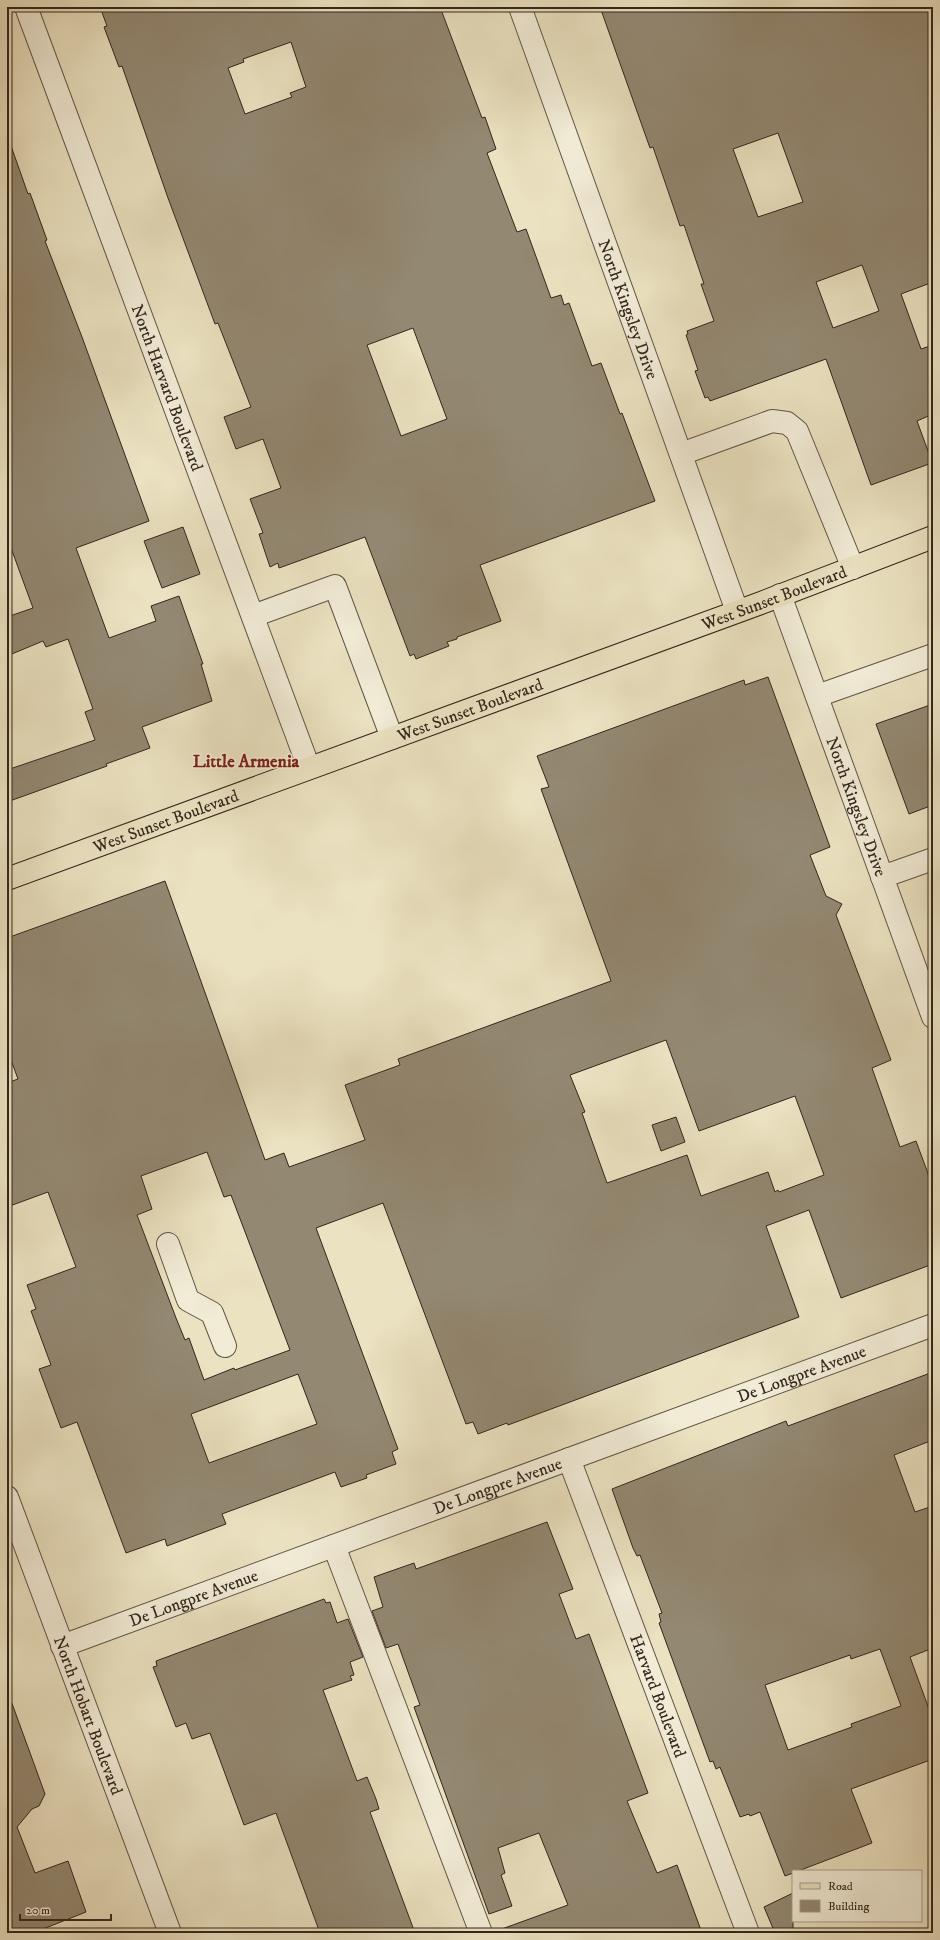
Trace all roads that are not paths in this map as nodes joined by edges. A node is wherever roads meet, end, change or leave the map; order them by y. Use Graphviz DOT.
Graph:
graph roads {
  1 [pos="26,7"];
  2 [pos="520,7"];
  3 [pos="681,454"];
  4 [pos="933,537"];
  5 [pos="853,568"];
  6 [pos="780,595"];
  7 [pos="737,611"];
  8 [pos="253,616"];
  9 [pos="933,655"];
  10 [pos="817,696"];
  11 [pos="392,738"];
  12 [pos="309,768"];
  13 [pos="933,859"];
  14 [pos="882,877"];
  15 [pos="7,879"];
  16 [pos="933,1017"];
  17 [pos="168,1244"];
  18 [pos="933,1325"];
  19 [pos="225,1346"];
  20 [pos="568,1459"];
  21 [pos="7,1497"];
  22 [pos="334,1546"];
  23 [pos="62,1646"];
  24 [pos="170,1933"];
  25 [pos="481,1933"];
  26 [pos="748,1933"];
  1 -- 8 [label="street, North Harvard Boulevard"];
  2 -- 3 [label="street, North Kingsley Drive"];
  3 -- 5 [label="street"];
  3 -- 7 [label="street, North Kingsley Drive"];
  4 -- 5 [label="main road, West Sunset Boulevard"];
  5 -- 6 [label="main road, West Sunset Boulevard"];
  6 -- 7 [label="main road, West Sunset Boulevard"];
  6 -- 10 [label="street, North Kingsley Drive"];
  7 -- 11 [label="main road, West Sunset Boulevard"];
  8 -- 11 [label="street"];
  8 -- 12 [label="street, North Harvard Boulevard"];
  9 -- 10 [label="street"];
  10 -- 14 [label="street, North Kingsley Drive"];
  11 -- 12 [label="main road, West Sunset Boulevard"];
  12 -- 15 [label="main road, West Sunset Boulevard"];
  13 -- 14 [label="street"];
  14 -- 16 [label="street, North Kingsley Drive"];
  17 -- 19 [label="street"];
  18 -- 20 [label="street, De Longpre Avenue"];
  20 -- 22 [label="street, De Longpre Avenue"];
  20 -- 26 [label="street, Harvard Boulevard"];
  21 -- 23 [label="street, North Hobart Boulevard"];
  22 -- 23 [label="street, De Longpre Avenue"];
  22 -- 25 [label="street"];
  23 -- 24 [label="street, North Hobart Boulevard"];
}
